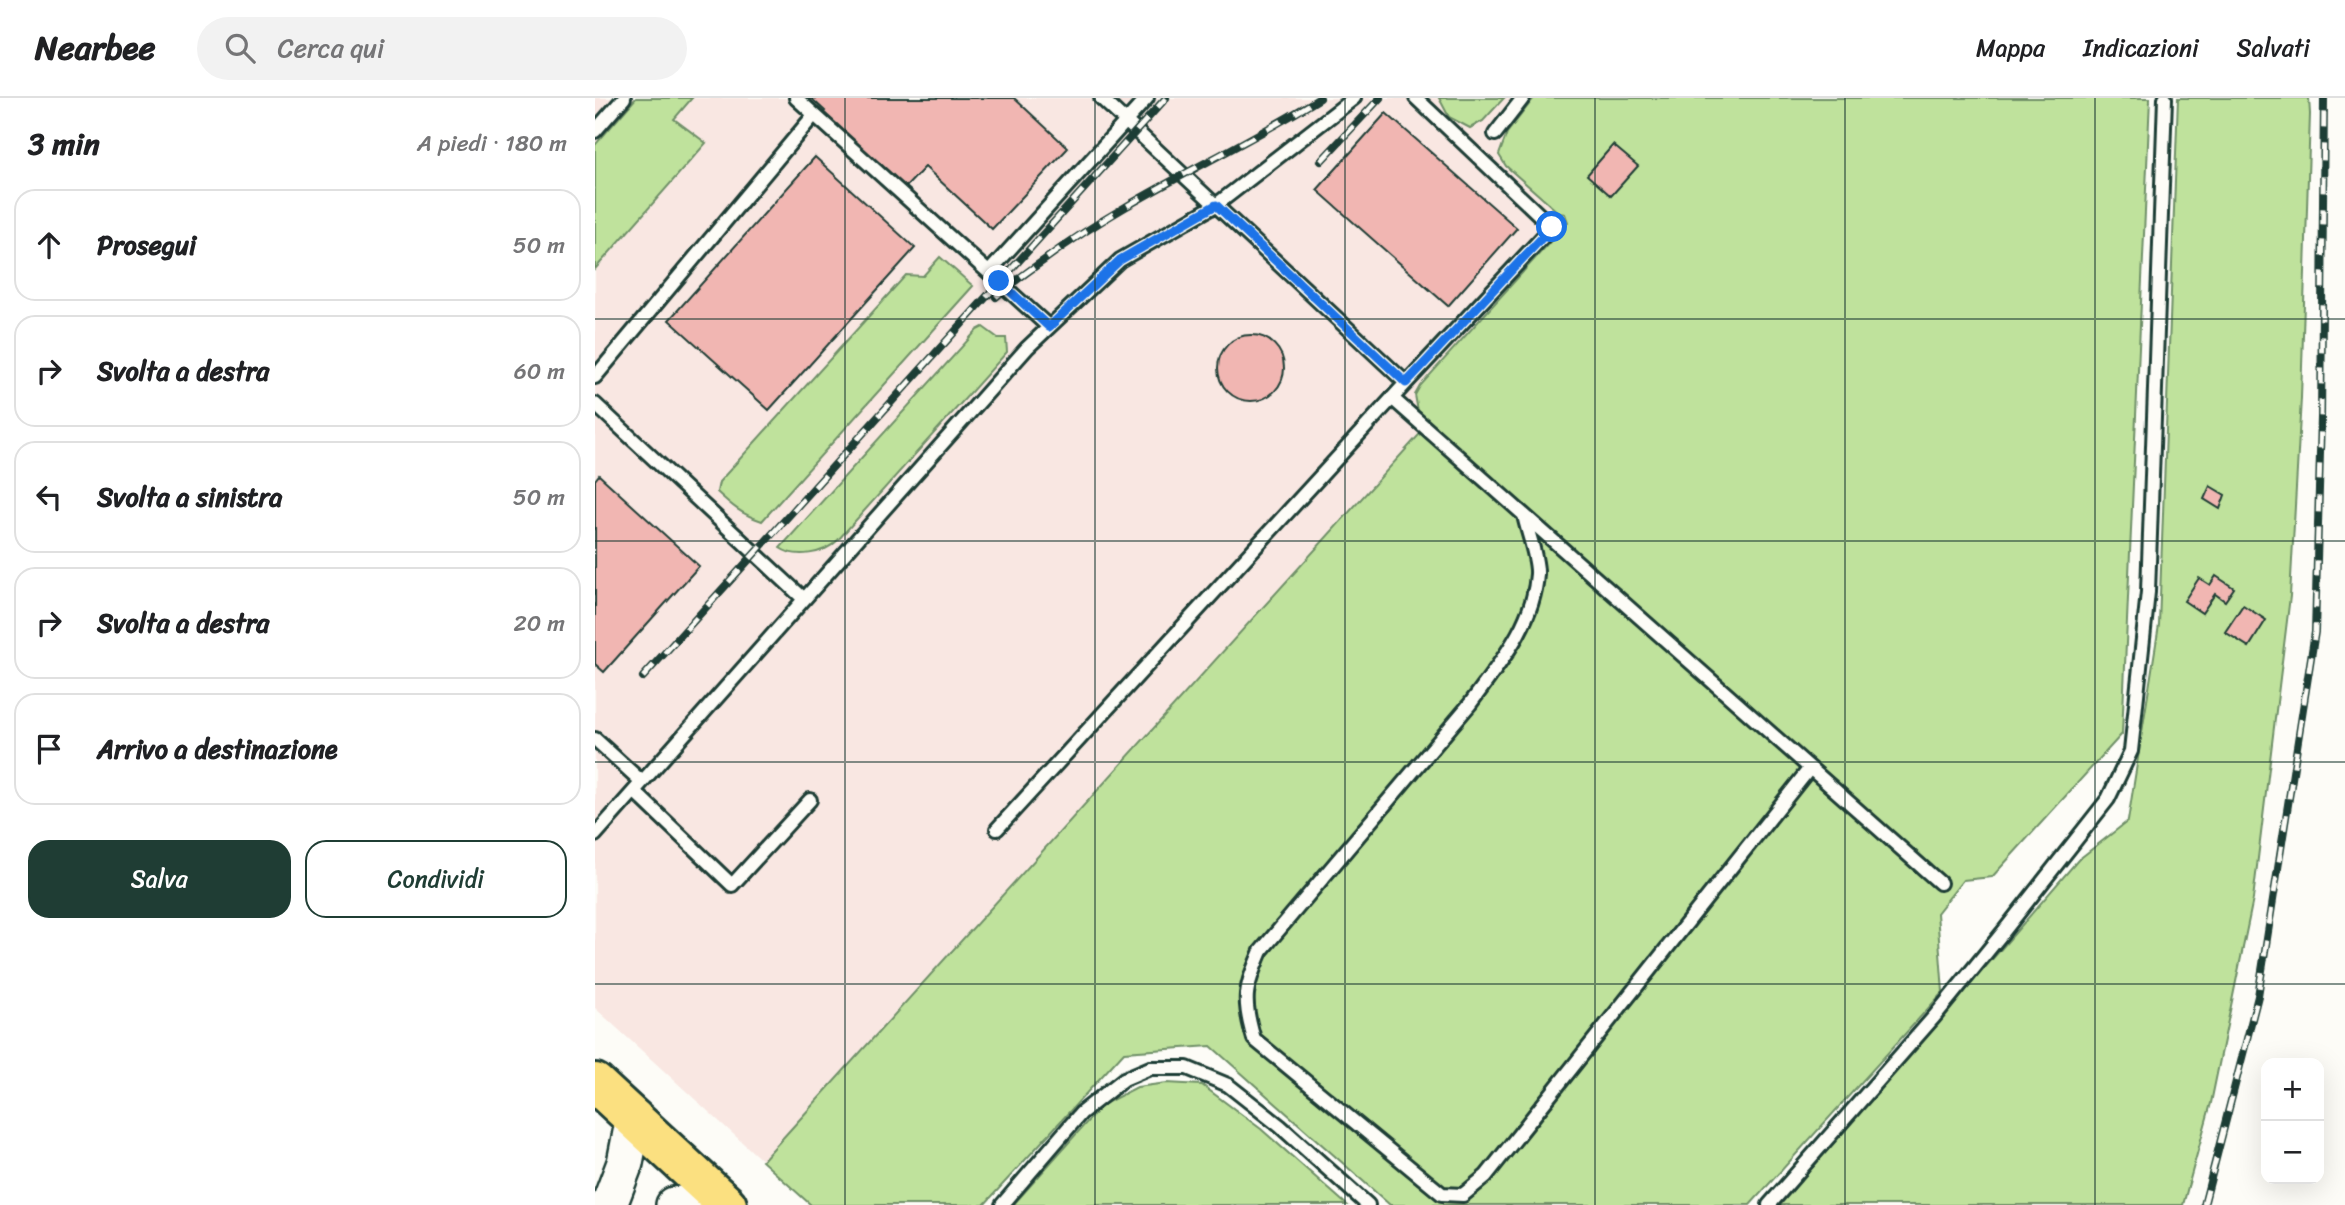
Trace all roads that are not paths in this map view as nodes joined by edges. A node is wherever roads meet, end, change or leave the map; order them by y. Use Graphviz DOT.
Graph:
graph roads {
  1 [pos="624,98"];
  2 [pos="796,98"];
  3 [pos="1101,98"];
  4 [pos="1147,98"];
  5 [pos="1354,98"];
  6 [pos="1416,98"];
  7 [pos="1523,98"];
  8 [pos="2165,98"];
  9 [pos="814,115"];
  10 [pos="1126,121"];
  11 [pos="595,131"];
  12 [pos="1495,134"];
  13 [pos="1216,205"];
  14 [pos="989,272"];
  15 [pos="1049,327"];
  16 [pos="595,377"];
  17 [pos="1406,383"];
  18 [pos="1392,398"];
  19 [pos="595,404"];
  20 [pos="1524,515"];
  21 [pos="804,599"];
  22 [pos="595,739"];
  23 [pos="1810,768"];
  24 [pos="638,787"];
  25 [pos="810,800"];
  26 [pos="997,829"];
  27 [pos="595,835"];
  28 [pos="1940,883"];
  29 [pos="595,1083"];
  30 [pos="634,1117"];
  31 [pos="723,1201"];
  32 [pos="609,1205"];
  33 [pos="674,1205"];
  34 [pos="1002,1205"];
  35 [pos="1369,1205"];
  36 [pos="1769,1205"];
  1 -- 11 [label="lane"];
  2 -- 9 [label="lane"];
  3 -- 10 [label="lane"];
  4 -- 10 [label="lane"];
  5 -- 13 [label="lane"];
  6 -- 17 [label="lane"];
  7 -- 12 [label="lane"];
  8 -- 36 [label="lane"];
  9 -- 14 [label="lane"];
  9 -- 16 [label="lane"];
  10 -- 13 [label="lane"];
  10 -- 14 [label="lane"];
  13 -- 15 [label="lane"];
  13 -- 17 [label="lane"];
  14 -- 15 [label="lane"];
  15 -- 21 [label="lane"];
  17 -- 18 [label="lane"];
  18 -- 20 [label="lane"];
  18 -- 26 [label="lane"];
  19 -- 21 [label="lane"];
  20 -- 23 [label="lane"];
  20 -- 23 [label="lane"];
  21 -- 24 [label="lane"];
  22 -- 24 [label="lane"];
  23 -- 28 [label="lane"];
  24 -- 25 [label="lane"];
  24 -- 27 [label="lane"];
  29 -- 30 [label="main road"];
  30 -- 31 [label="main road"];
  30 -- 32 [label="street"];
  31 -- 33 [label="street"];
  34 -- 35 [label="lane"];
}
